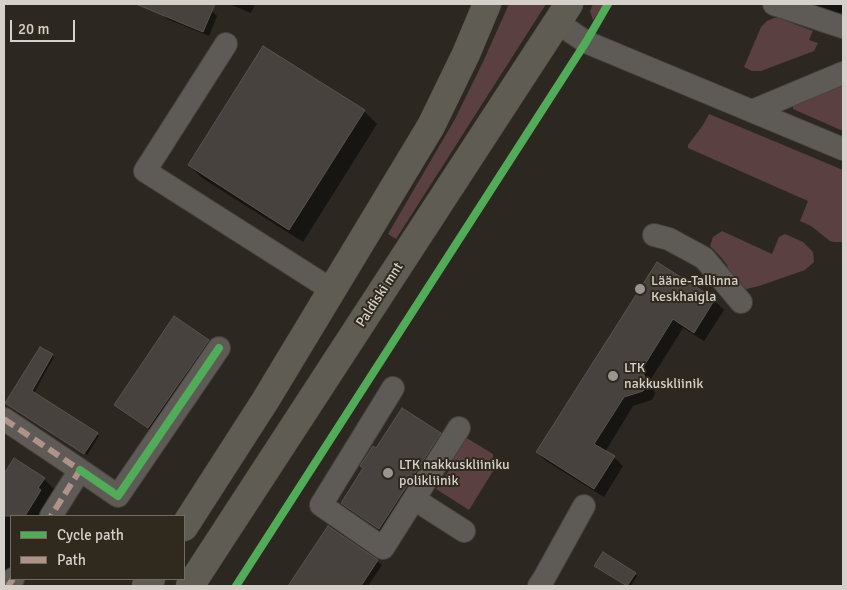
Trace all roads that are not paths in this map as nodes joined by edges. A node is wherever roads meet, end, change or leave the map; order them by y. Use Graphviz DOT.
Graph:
graph roads {
  1 [pos="487,4"];
  2 [pos="774,4"];
  3 [pos="564,14"];
  4 [pos="843,27"];
  5 [pos="226,44"];
  6 [pos="843,73"];
  7 [pos="752,111"];
  8 [pos="843,149"];
  9 [pos="654,235"];
  10 [pos="332,290"];
  11 [pos="741,302"];
  12 [pos="219,348"];
  13 [pos="393,388"];
  14 [pos="4,419"];
  15 [pos="459,428"];
  16 [pos="80,470"];
  17 [pos="414,499"];
  18 [pos="584,506"];
  19 [pos="52,515"];
  20 [pos="185,526"];
  21 [pos="464,531"];
  22 [pos="190,586"];
  23 [pos="539,586"];
  1 -- 10 [label="main road"];
  2 -- 4 [label="street"];
  3 -- 7 [label="street"];
  3 -- 22 [label="main road, Paldiski mnt"];
  5 -- 10 [label="street"];
  6 -- 7 [label="street"];
  7 -- 8 [label="street"];
  9 -- 11 [label="street"];
  10 -- 20 [label="main road"];
  12 -- 16 [label="street"];
  13 -- 17 [label="street"];
  14 -- 16 [label="street"];
  15 -- 17 [label="street"];
  16 -- 19 [label="street"];
  17 -- 21 [label="street"];
  18 -- 23 [label="street"];
}
